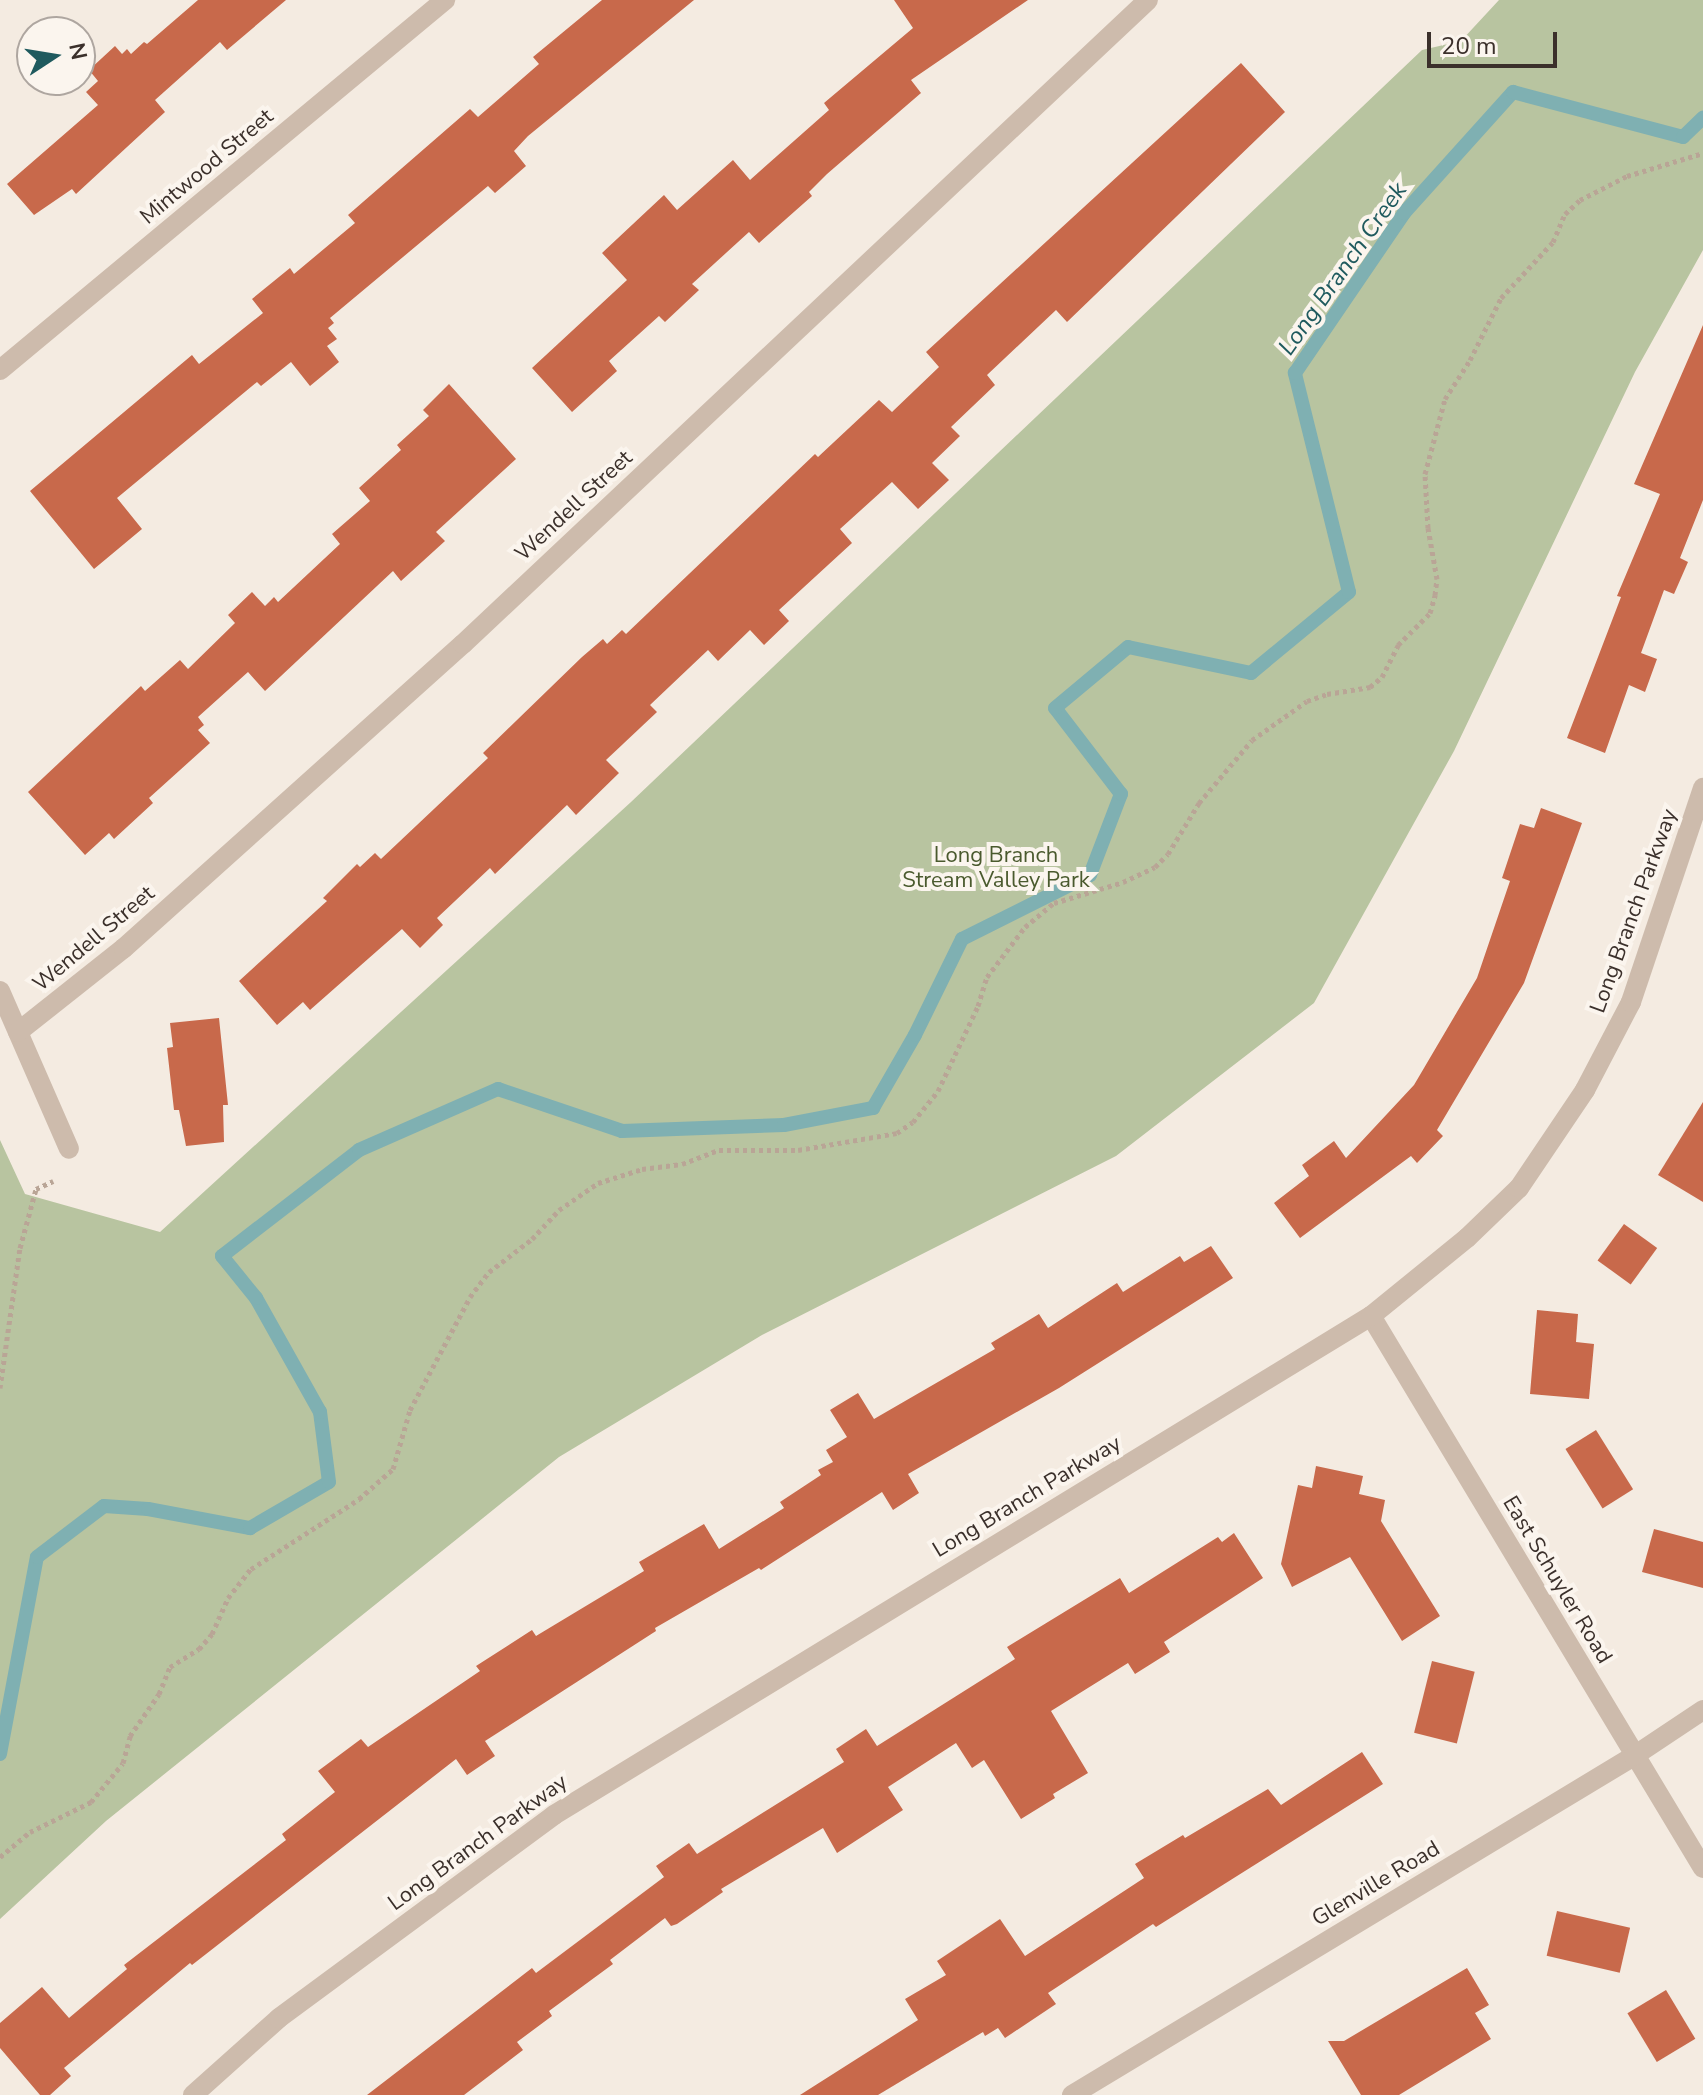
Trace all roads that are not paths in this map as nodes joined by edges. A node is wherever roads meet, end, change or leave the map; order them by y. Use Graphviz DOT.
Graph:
graph roads {
  1 [pos="445,0"];
  2 [pos="1148,0"];
  3 [pos="0,370"];
  4 [pos="1703,788"];
  5 [pos="0,991"];
  6 [pos="18,1032"];
  7 [pos="69,1149"];
  8 [pos="1371,1316"];
  9 [pos="1703,1710"];
  10 [pos="1634,1756"];
  11 [pos="1703,1868"];
  12 [pos="193,2095"];
  13 [pos="1072,2095"];
  1 -- 3 [label="street, Mintwood Street"];
  2 -- 6 [label="street, Wendell Street"];
  4 -- 8 [label="street, Long Branch Parkway"];
  5 -- 6 [label="street"];
  6 -- 7 [label="street"];
  8 -- 10 [label="street, East Schuyler Road"];
  8 -- 12 [label="street, Long Branch Parkway"];
  9 -- 10 [label="street, Glenville Road"];
  10 -- 11 [label="street, East Schuyler Road"];
  10 -- 13 [label="street, Glenville Road"];
}
